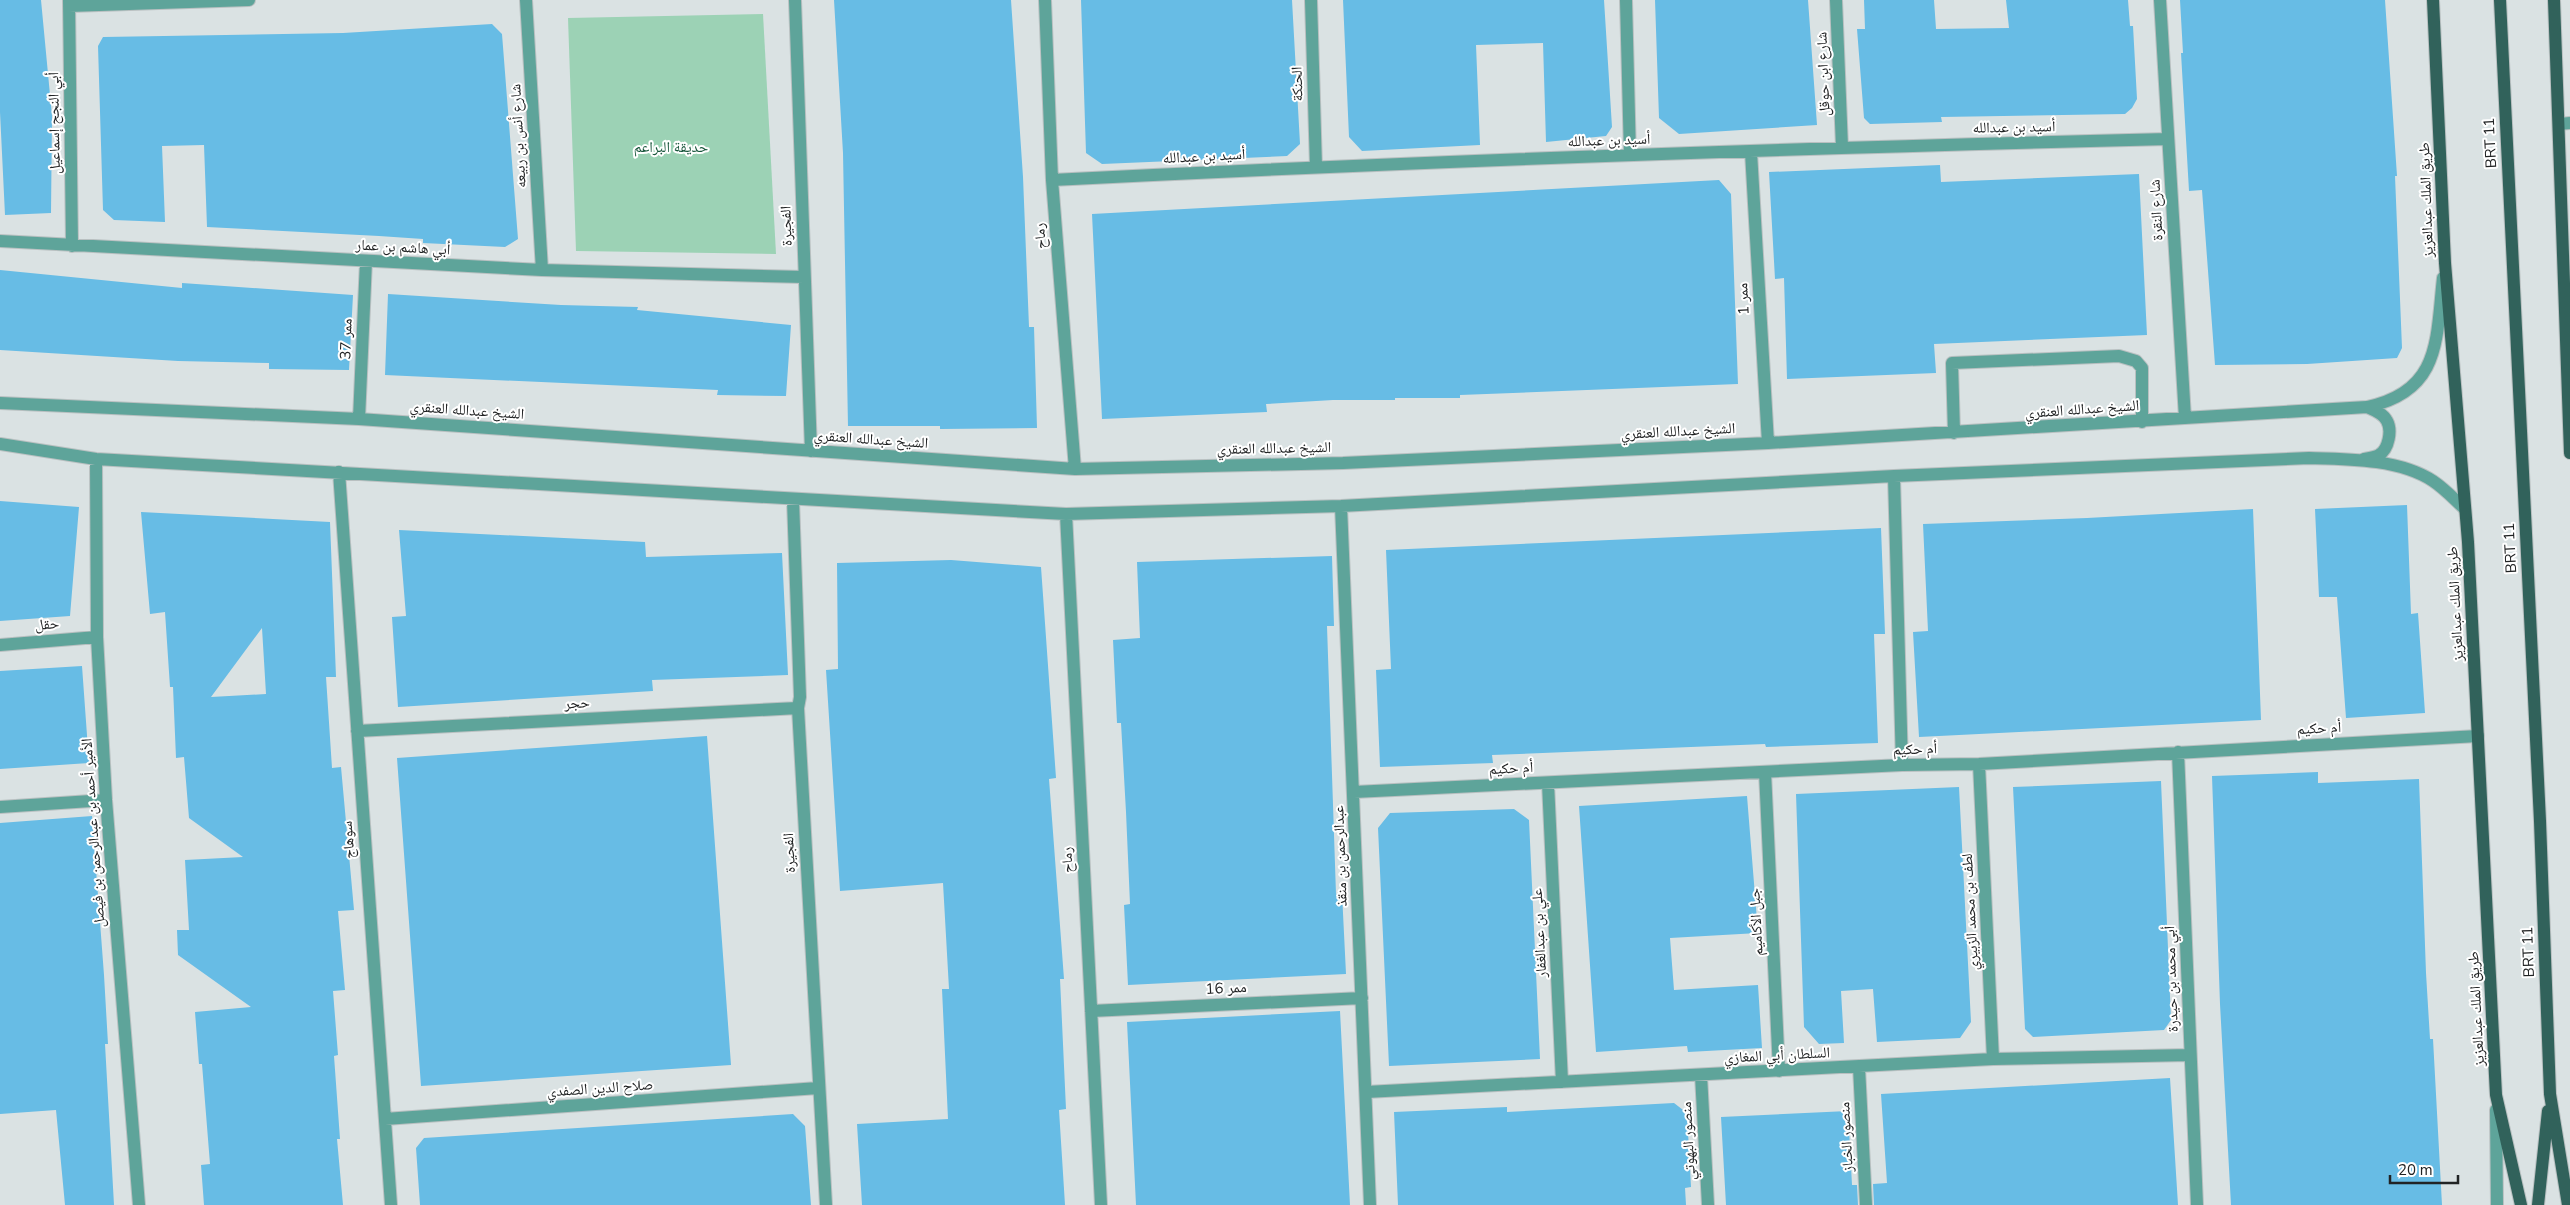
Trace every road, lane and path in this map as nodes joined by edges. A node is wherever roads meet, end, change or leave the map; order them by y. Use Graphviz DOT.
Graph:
graph roads {
  1 [pos="249,0"];
  2 [pos="526,0"];
  3 [pos="795,0"];
  4 [pos="1045,0"];
  5 [pos="1311,0"];
  6 [pos="1626,0"];
  7 [pos="1836,0"];
  8 [pos="2160,0"];
  9 [pos="2433,0"];
  10 [pos="2500,0"];
  11 [pos="2554,0"];
  12 [pos="69,3"];
  13 [pos="2564,123"];
  14 [pos="2168,139"];
  15 [pos="1842,147"];
  16 [pos="1751,152"];
  17 [pos="1630,155"];
  18 [pos="1316,167"];
  19 [pos="1052,180"];
  20 [pos="0,241"];
  21 [pos="72,246"];
  22 [pos="366,261"];
  23 [pos="2445,263"];
  24 [pos="542,270"];
  25 [pos="804,277"];
  26 [pos="2567,327"];
  27 [pos="0,403"];
  28 [pos="2367,407"];
  29 [pos="2185,418"];
  30 [pos="359,419"];
  31 [pos="2142,422"];
  32 [pos="1954,433"];
  33 [pos="1768,443"];
  34 [pos="0,444"];
  35 [pos="811,451"];
  36 [pos="2570,453"];
  37 [pos="96,459"];
  38 [pos="2361,460"];
  39 [pos="1075,469"];
  40 [pos="339,472"];
  41 [pos="1894,476"];
  42 [pos="793,500"];
  43 [pos="1341,506"];
  44 [pos="2465,509"];
  45 [pos="1066,514"];
  46 [pos="97,636"];
  47 [pos="0,645"];
  48 [pos="798,708"];
  49 [pos="357,731"];
  50 [pos="2478,736"];
  51 [pos="2178,752"];
  52 [pos="1979,764"];
  53 [pos="1902,765"];
  54 [pos="1765,772"];
  55 [pos="1548,783"];
  56 [pos="1354,792"];
  57 [pos="106,800"];
  58 [pos="0,808"];
  59 [pos="1362,998"];
  60 [pos="1091,1011"];
  61 [pos="2190,1055"];
  62 [pos="1993,1059"];
  63 [pos="1859,1067"];
  64 [pos="1779,1071"];
  65 [pos="1701,1075"];
  66 [pos="1562,1082"];
  67 [pos="818,1088"];
  68 [pos="1366,1092"];
  69 [pos="2550,1094"];
  70 [pos="2496,1095"];
  71 [pos="384,1119"];
  72 [pos="138,1205"];
  73 [pos="391,1205"];
  74 [pos="826,1205"];
  75 [pos="1101,1205"];
  76 [pos="1370,1205"];
  77 [pos="1708,1205"];
  78 [pos="1866,1205"];
  79 [pos="2197,1205"];
  80 [pos="2498,1205"];
  81 [pos="2521,1205"];
  82 [pos="2538,1205"];
  83 [pos="2568,1205"];
  1 -- 12 [label="street"];
  2 -- 24 [label="street, شارع أنس بن ربيعه"];
  3 -- 25 [label="street, الفجيرة"];
  4 -- 19 [label="street, رماح"];
  5 -- 18 [label="street, الحنكة"];
  6 -- 17 [label="street"];
  7 -- 15 [label="street, شارع ابن حوقل"];
  8 -- 14 [label="street, شارع النقرة"];
  9 -- 23 [label="main road, طريق الملك عبدالعزيز"];
  10 -- 69 [label="main road, BRT 11"];
  11 -- 13 [label="main road"];
  12 -- 21 [label="street, أبي النجح إسماعيل"];
  13 -- 26 [label="main road"];
  14 -- 15 [label="street, أسيد بن عبدالله"];
  14 -- 29 [label="street, شارع النقرة"];
  15 -- 16 [label="street, أسيد بن عبدالله"];
  16 -- 17 [label="street, أسيد بن عبدالله"];
  16 -- 33 [label="street, ممر 1"];
  17 -- 18 [label="street, أسيد بن عبدالله"];
  18 -- 19 [label="street, أسيد بن عبدالله"];
  19 -- 39 [label="street, رماح"];
  20 -- 21 [label="street, أبي هاشم بن عمار"];
  21 -- 22 [label="street, أبي هاشم بن عمار"];
  22 -- 24 [label="street, أبي هاشم بن عمار"];
  22 -- 30 [label="street, ممر 37"];
  23 -- 28 [label="street, الشيخ عبدالله العنقري"];
  23 -- 44 [label="main road, طريق الملك عبدالعزيز"];
  24 -- 25 [label="street, أبي هاشم بن عمار"];
  25 -- 35 [label="street, الفجيرة"];
  26 -- 36 [label="main road"];
  27 -- 30 [label="street, الشيخ عبدالله العنقري"];
  28 -- 29 [label="street, الشيخ عبدالله العنقري"];
  28 -- 38 [label="street"];
  29 -- 31 [label="street, الشيخ عبدالله العنقري"];
  30 -- 35 [label="street, الشيخ عبدالله العنقري"];
  31 -- 32 [label="street, الشيخ عبدالله العنقري"];
  31 -- 32 [label="street"];
  32 -- 33 [label="street, الشيخ عبدالله العنقري"];
  33 -- 39 [label="street, الشيخ عبدالله العنقري"];
  34 -- 37 [label="street"];
  35 -- 39 [label="street, الشيخ عبدالله العنقري"];
  37 -- 40 [label="street"];
  37 -- 46 [label="street, الأمير أحمد بن عبدالرحمن بن فيصل"];
  38 -- 41 [label="street"];
  38 -- 44 [label="street"];
  40 -- 42 [label="street"];
  40 -- 49 [label="street, سوهاج"];
  41 -- 43 [label="street"];
  41 -- 53 [label="street"];
  42 -- 45 [label="street"];
  42 -- 48 [label="street, الفجيرة"];
  43 -- 45 [label="street"];
  43 -- 56 [label="street, عبدالرحمن بن منقذ"];
  44 -- 50 [label="main road, طريق الملك عبدالعزيز"];
  45 -- 60 [label="street, رماح"];
  46 -- 47 [label="street, حقل"];
  46 -- 57 [label="street, الأمير أحمد بن عبدالرحمن بن فيصل"];
  48 -- 49 [label="street, حجر"];
  48 -- 67 [label="street, الفجيرة"];
  49 -- 71 [label="street, سوهاج"];
  50 -- 51 [label="street, أم حكيم"];
  50 -- 70 [label="main road, طريق الملك عبدالعزيز"];
  51 -- 52 [label="street, أم حكيم"];
  51 -- 61 [label="street, أبي محمد بن حيدرة"];
  52 -- 53 [label="street, أم حكيم"];
  52 -- 62 [label="street, لطف بن محمد الزبيري"];
  53 -- 54 [label="street, أم حكيم"];
  54 -- 55 [label="street, أم حكيم"];
  54 -- 64 [label="street, جبل الأكاميم"];
  55 -- 56 [label="street, أم حكيم"];
  55 -- 66 [label="street, علي بن عبدالغفار"];
  56 -- 59 [label="street, عبدالرحمن بن منقذ"];
  57 -- 58 [label="street"];
  57 -- 72 [label="street, الأمير أحمد بن عبدالرحمن بن فيصل"];
  59 -- 60 [label="street, ممر 16"];
  59 -- 68 [label="street, عبدالرحمن بن منقذ"];
  60 -- 75 [label="street, رماح"];
  61 -- 62 [label="street, السلطان أبي المغازي"];
  61 -- 79 [label="street, أبي محمد بن حيدرة"];
  62 -- 63 [label="street, السلطان أبي المغازي"];
  63 -- 64 [label="street, السلطان أبي المغازي"];
  63 -- 78 [label="street, منصور الخباز"];
  64 -- 65 [label="street, السلطان أبي المغازي"];
  65 -- 66 [label="street, السلطان أبي المغازي"];
  65 -- 77 [label="street, منصور البهوتي"];
  66 -- 68 [label="street, السلطان أبي المغازي"];
  67 -- 71 [label="street, صلاح الدين الصفدي"];
  67 -- 74 [label="street, الفجيرة"];
  68 -- 76 [label="street, عبدالرحمن بن منقذ"];
  69 -- 82 [label="main road, BRT 11"];
  69 -- 83 [label="main road, BRT 11"];
  70 -- 80 [label="street"];
  70 -- 81 [label="main road, طريق الملك عبدالعزيز"];
  71 -- 73 [label="street, سوهاج"];
}
